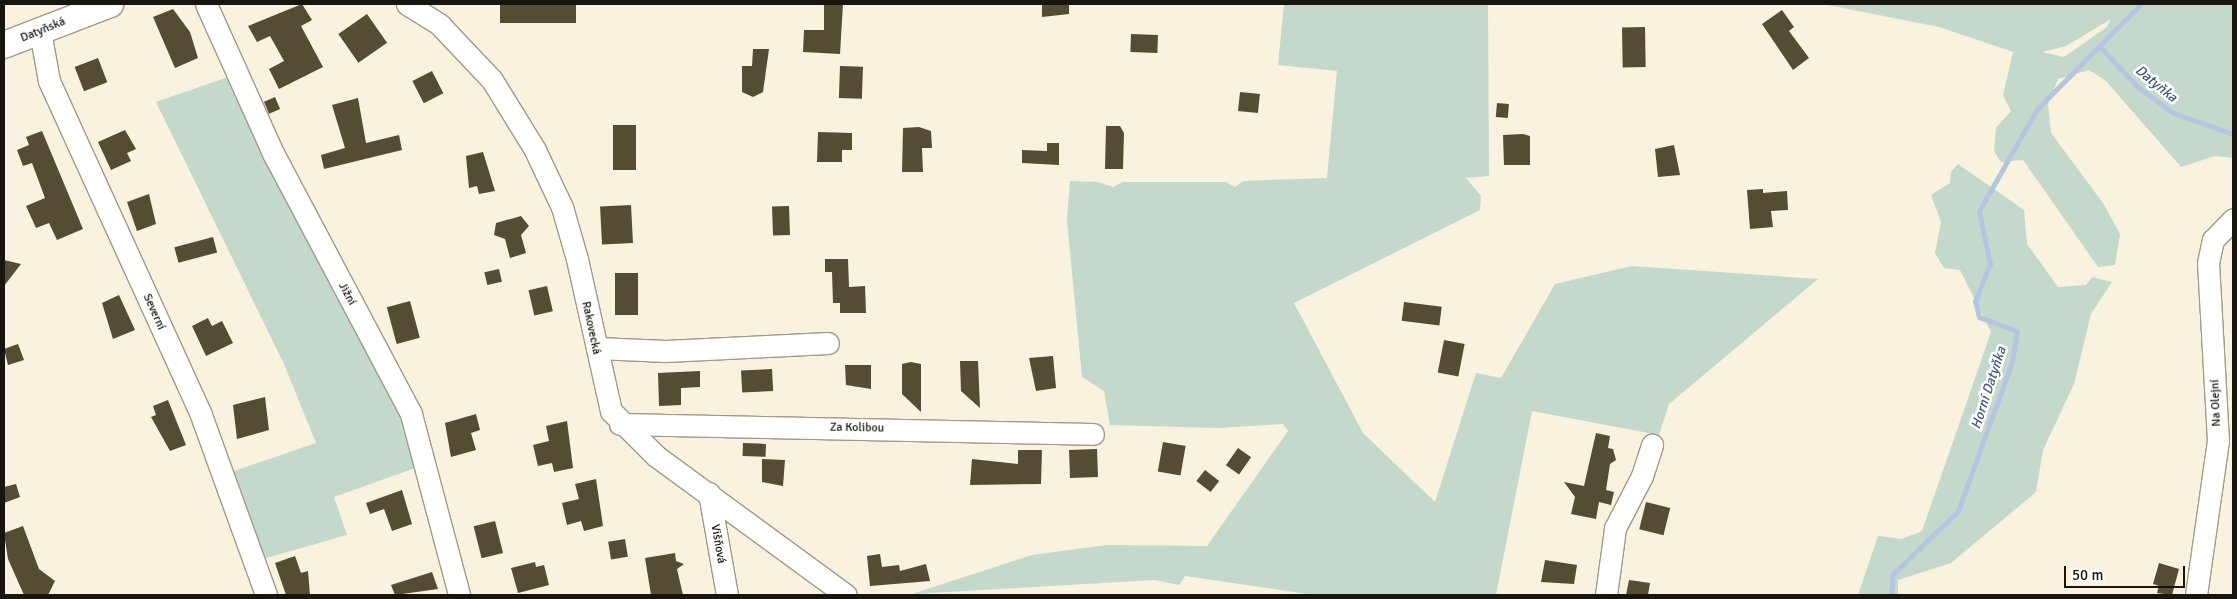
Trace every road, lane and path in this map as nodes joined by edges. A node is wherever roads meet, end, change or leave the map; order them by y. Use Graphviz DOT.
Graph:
graph roads {
  1 [pos="110,4"];
  2 [pos="206,4"];
  3 [pos="407,4"];
  4 [pos="40,31"];
  5 [pos="4,46"];
  6 [pos="2233,219"];
  7 [pos="828,343"];
  8 [pos="597,348"];
  9 [pos="620,424"];
  10 [pos="1093,434"];
  11 [pos="1652,445"];
  12 [pos="709,493"];
  13 [pos="266,595"];
  14 [pos="458,595"];
  15 [pos="727,595"];
  16 [pos="846,595"];
  17 [pos="1606,595"];
  18 [pos="2196,595"];
  1 -- 4 [label="main road, Datyňská"];
  2 -- 14 [label="street, Jižní"];
  3 -- 8 [label="street, Rakovecká"];
  4 -- 5 [label="main road, Datyňská"];
  4 -- 13 [label="street, Severní"];
  6 -- 18 [label="street, Na Olejní"];
  7 -- 8 [label="street"];
  8 -- 9 [label="street, Rakovecká"];
  9 -- 10 [label="street, Za Kolibou"];
  9 -- 12 [label="street, Rakovecká"];
  11 -- 17 [label="street"];
  12 -- 15 [label="street, Višňová"];
  12 -- 16 [label="street, Rakovecká"];
}
